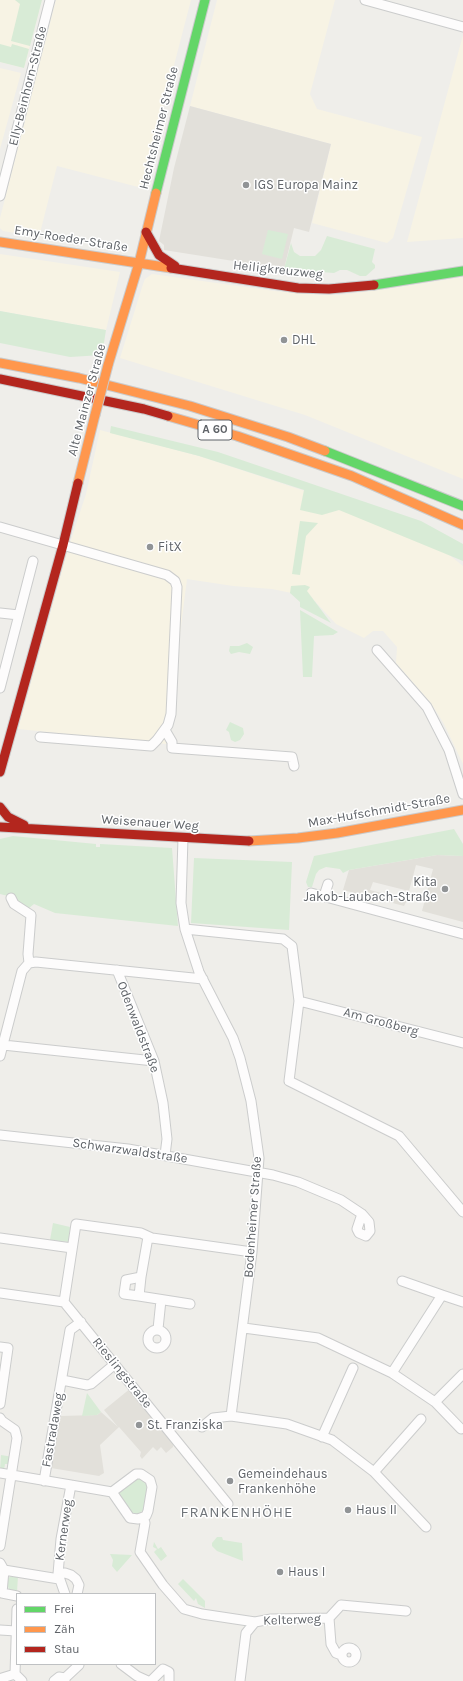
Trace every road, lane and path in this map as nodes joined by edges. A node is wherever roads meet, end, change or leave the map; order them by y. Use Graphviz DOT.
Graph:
graph roads {
  1 [pos="50,0"];
  2 [pos="204,0"];
  3 [pos="365,0"];
  4 [pos="463,27"];
  5 [pos="0,196"];
  6 [pos="146,232"];
  7 [pos="0,242"];
  8 [pos="139,262"];
  9 [pos="180,269"];
  10 [pos="463,271"];
  11 [pos="0,362"];
  12 [pos="0,379"];
  13 [pos="422,505"];
  14 [pos="463,506"];
  15 [pos="463,524"];
  16 [pos="0,527"];
  17 [pos="463,536"];
  18 [pos="63,545"];
  19 [pos="33,561"];
  20 [pos="0,613"];
  21 [pos="19,615"];
  22 [pos="377,650"];
  23 [pos="0,688"];
  24 [pos="164,730"];
  25 [pos="40,737"];
  26 [pos="294,766"];
  27 [pos="0,772"];
  28 [pos="461,785"];
  29 [pos="463,794"];
  30 [pos="0,807"];
  31 [pos="463,810"];
  32 [pos="0,827"];
  33 [pos="36,829"];
  34 [pos="183,838"];
  35 [pos="298,838"];
  36 [pos="328,884"];
  37 [pos="312,893"];
  38 [pos="324,896"];
  39 [pos="11,898"];
  40 [pos="185,928"];
  41 [pos="463,934"];
  42 [pos="29,963"];
  43 [pos="117,970"];
  44 [pos="203,979"];
  45 [pos="299,1001"];
  46 [pos="463,1043"];
  47 [pos="3,1045"];
  48 [pos="0,1056"];
  49 [pos="154,1061"];
  50 [pos="0,1135"];
  51 [pos="165,1155"];
  52 [pos="259,1172"];
  53 [pos="463,1212"];
  54 [pos="362,1214"];
  55 [pos="148,1237"];
  56 [pos="0,1238"];
  57 [pos="72,1248"];
  58 [pos="252,1252"];
  59 [pos="141,1277"];
  60 [pos="402,1281"];
  61 [pos="0,1293"];
  62 [pos="442,1295"];
  63 [pos="139,1296"];
  64 [pos="161,1300"];
  65 [pos="64,1302"];
  66 [pos="463,1302"];
  67 [pos="190,1304"];
  68 [pos="81,1322"];
  69 [pos="244,1328"];
  70 [pos="158,1329"];
  71 [pos="0,1347"];
  72 [pos="115,1364"];
  73 [pos="353,1368"];
  74 [pos="392,1373"];
  75 [pos="463,1374"];
  76 [pos="62,1380"];
  77 [pos="435,1402"];
  78 [pos="0,1404"];
  79 [pos="231,1416"];
  80 [pos="0,1418"];
  81 [pos="421,1419"];
  82 [pos="202,1427"];
  83 [pos="461,1429"];
  84 [pos="322,1437"];
  85 [pos="374,1472"];
  86 [pos="0,1473"];
  87 [pos="11,1475"];
  88 [pos="44,1480"];
  89 [pos="71,1485"];
  90 [pos="112,1492"];
  91 [pos="228,1504"];
  92 [pos="143,1518"];
  93 [pos="426,1527"];
  94 [pos="0,1546"];
  95 [pos="2,1567"];
  96 [pos="59,1577"];
  97 [pos="65,1593"];
  98 [pos="77,1593"];
  99 [pos="16,1596"];
  100 [pos="406,1611"];
  101 [pos="329,1618"];
  102 [pos="255,1622"];
  103 [pos="0,1630"];
  104 [pos="16,1631"];
  105 [pos="341,1655"];
  106 [pos="79,1665"];
  107 [pos="122,1665"];
  108 [pos="14,1674"];
  109 [pos="2,1678"];
  110 [pos="65,1679"];
  111 [pos="22,1681"];
  112 [pos="54,1681"];
  113 [pos="148,1681"];
  114 [pos="151,1681"];
  115 [pos="169,1681"];
  116 [pos="240,1681"];
  1 -- 5 [label="street, Elly-Beinhorn-Straße"];
  2 -- 6 [label="main road, Hechtsheimer Straße"];
  3 -- 4 [label="street"];
  6 -- 8 [label="main road, Hechtsheimer Straße"];
  6 -- 9 [label="main road"];
  7 -- 8 [label="main road, Emy-Roeder-Straße"];
  8 -- 9 [label="main road, Heiligkreuzweg"];
  8 -- 18 [label="main road, Alte Mainzer Straße, bridge"];
  9 -- 10 [label="main road, Heiligkreuzweg"];
  11 -- 14 [label="main road, A 60"];
  12 -- 13 [label="main road, A 60"];
  13 -- 15 [label="main road, A 60"];
  13 -- 17 [label="main road"];
  16 -- 18 [label="street"];
  18 -- 24 [label="street"];
  18 -- 27 [label="main road, Alte Mainzer Straße"];
  19 -- 21 [label="street"];
  20 -- 21 [label="street"];
  21 -- 23 [label="street"];
  22 -- 28 [label="street, Max-Hufschmidt-Straße"];
  24 -- 25 [label="street"];
  24 -- 26 [label="street"];
  28 -- 29 [label="street, Max-Hufschmidt-Straße"];
  30 -- 33 [label="main road"];
  31 -- 35 [label="main road, Max-Hufschmidt-Straße"];
  32 -- 33 [label="main road, Weisenauer Weg"];
  33 -- 34 [label="main road, Weisenauer Weg"];
  34 -- 35 [label="main road, Weisenauer Weg"];
  34 -- 40 [label="street, Bodenheimer Straße"];
  36 -- 38 [label="street"];
  37 -- 38 [label="street"];
  38 -- 41 [label="street"];
  39 -- 42 [label="street"];
  40 -- 44 [label="street, Bodenheimer Straße"];
  40 -- 45 [label="street"];
  42 -- 43 [label="street"];
  42 -- 47 [label="street"];
  43 -- 44 [label="street"];
  43 -- 49 [label="street, Odenwaldstraße"];
  44 -- 52 [label="street, Bodenheimer Straße"];
  45 -- 46 [label="street, Am Großberg"];
  45 -- 53 [label="street"];
  47 -- 48 [label="street"];
  47 -- 49 [label="street"];
  49 -- 51 [label="street, Odenwaldstraße"];
  50 -- 51 [label="street, Schwarzwaldstraße"];
  51 -- 52 [label="street, Schwarzwaldstraße"];
  52 -- 54 [label="street, Schwarzwaldstraße"];
  52 -- 58 [label="street, Bodenheimer Straße"];
  55 -- 57 [label="street"];
  55 -- 58 [label="street"];
  55 -- 59 [label="street"];
  56 -- 57 [label="street"];
  57 -- 65 [label="street"];
  58 -- 69 [label="street, Bodenheimer Straße"];
  59 -- 63 [label="street"];
  59 -- 63 [label="street"];
  60 -- 62 [label="street"];
  61 -- 65 [label="street"];
  62 -- 66 [label="street"];
  62 -- 74 [label="street"];
  63 -- 64 [label="street"];
  64 -- 67 [label="street"];
  64 -- 70 [label="street"];
  65 -- 68 [label="street, Rieslingstraße"];
  68 -- 72 [label="street, Rieslingstraße"];
  68 -- 76 [label="street, Fastradaweg"];
  69 -- 74 [label="street"];
  69 -- 79 [label="street, Bodenheimer Straße"];
  71 -- 78 [label="street"];
  72 -- 76 [label="street, Fastradaweg"];
  72 -- 91 [label="street, Rieslingstraße"];
  73 -- 84 [label="street"];
  74 -- 77 [label="street"];
  75 -- 77 [label="street"];
  76 -- 88 [label="street, Fastradaweg"];
  77 -- 83 [label="street"];
  79 -- 82 [label="street"];
  79 -- 84 [label="street"];
  80 -- 87 [label="street"];
  81 -- 85 [label="street"];
  84 -- 85 [label="street"];
  85 -- 93 [label="street"];
  86 -- 87 [label="street"];
  87 -- 88 [label="street"];
  87 -- 94 [label="street"];
  88 -- 89 [label="street"];
  89 -- 90 [label="street"];
  89 -- 96 [label="street, Kernerweg"];
  90 -- 92 [label="street"];
  90 -- 92 [label="street"];
  92 -- 102 [label="street, Kelterweg"];
  95 -- 96 [label="street"];
  95 -- 99 [label="street"];
  96 -- 97 [label="street, Kernerweg"];
  96 -- 98 [label="street, Kernerweg"];
  100 -- 101 [label="street, Kelterweg"];
  101 -- 102 [label="street, Kelterweg"];
  101 -- 105 [label="street, Kelterweg"];
  102 -- 116 [label="street"];
  103 -- 104 [label="street"];
  104 -- 108 [label="street"];
  106 -- 110 [label="street"];
  107 -- 113 [label="street"];
  108 -- 109 [label="street"];
  108 -- 111 [label="street"];
  110 -- 112 [label="street"];
  114 -- 115 [label="street"];
}
